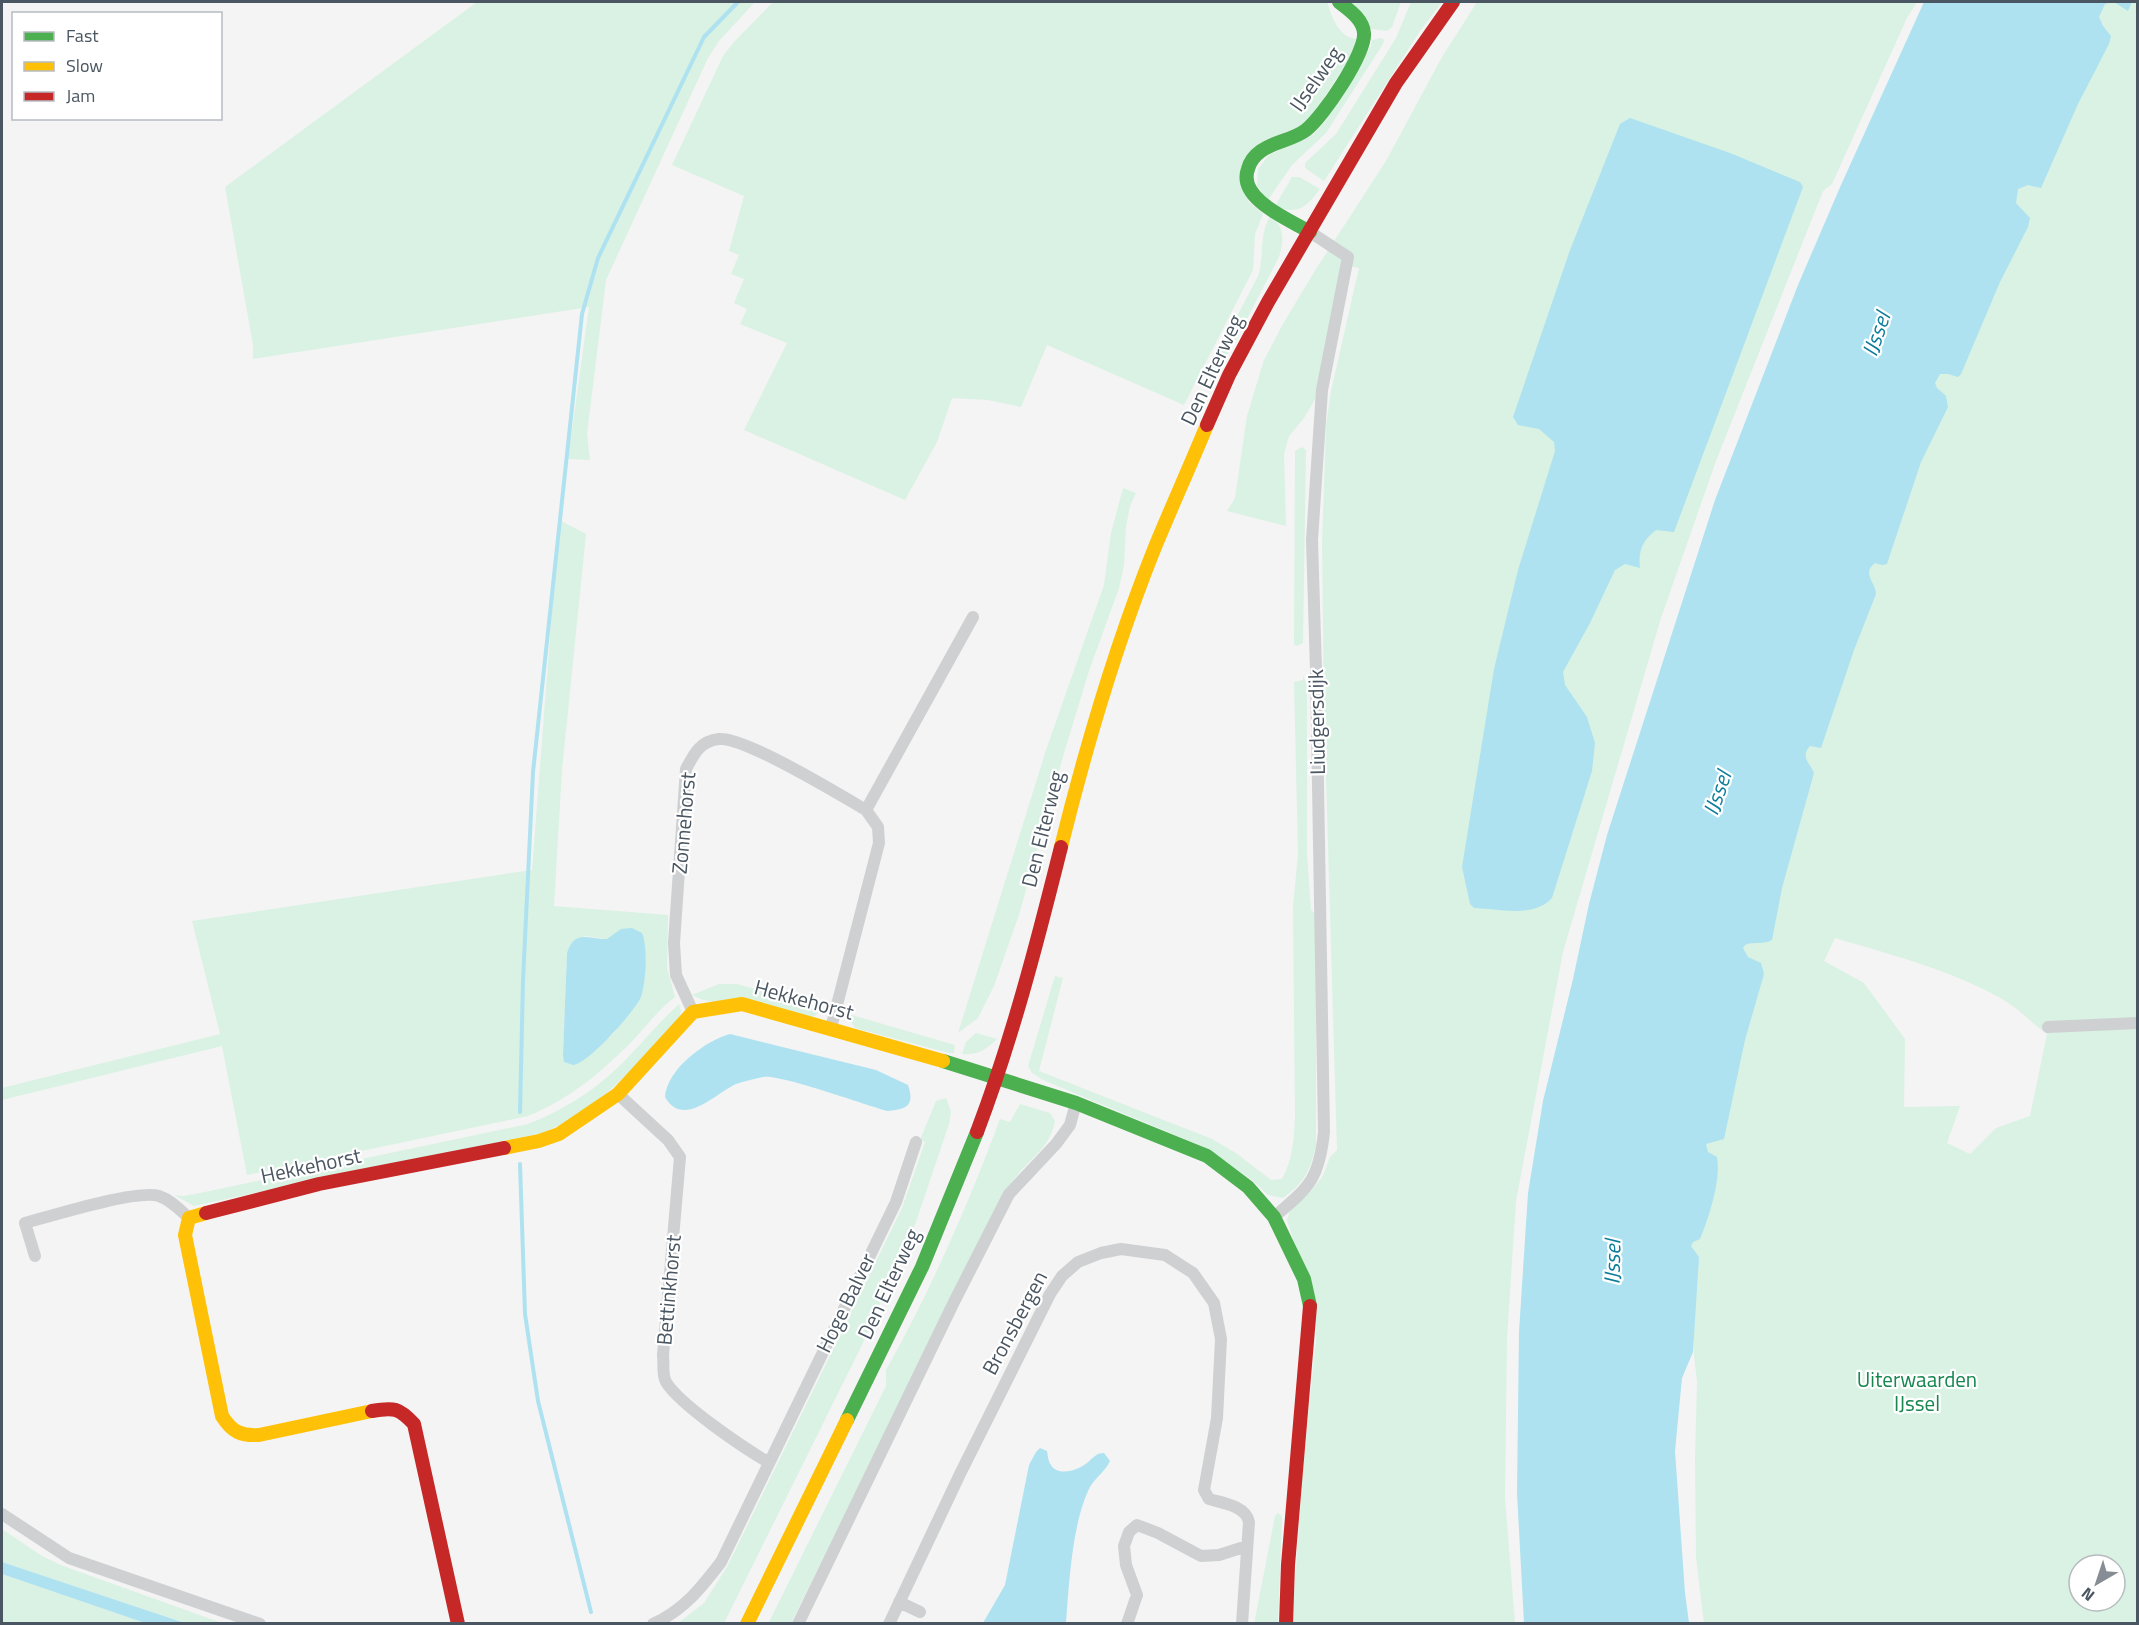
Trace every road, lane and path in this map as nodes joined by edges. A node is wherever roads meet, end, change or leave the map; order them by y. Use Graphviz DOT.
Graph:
graph roads {
  1 [pos="1339,2"];
  2 [pos="1453,2"];
  3 [pos="1310,232"];
  4 [pos="974,617"];
  5 [pos="866,810"];
  6 [pos="693,1012"];
  7 [pos="2138,1023"];
  8 [pos="2048,1027"];
  9 [pos="831,1028"];
  10 [pos="997,1078"];
  11 [pos="618,1094"];
  12 [pos="1076,1103"];
  13 [pos="916,1142"];
  14 [pos="1274,1217"];
  15 [pos="189,1218"];
  16 [pos="35,1256"];
  17 [pos="768,1461"];
  18 [pos="2,1514"];
  19 [pos="1247,1546"];
  20 [pos="899,1602"];
  21 [pos="920,1612"];
  22 [pos="260,1623"];
  23 [pos="458,1623"];
  24 [pos="653,1623"];
  25 [pos="747,1623"];
  26 [pos="798,1623"];
  27 [pos="889,1623"];
  28 [pos="1127,1623"];
  29 [pos="1242,1623"];
  30 [pos="1286,1623"];
  1 -- 3 [label="street, IJselweg"];
  2 -- 3 [label="street, Den Elterweg"];
  3 -- 10 [label="street, Den Elterweg"];
  3 -- 14 [label="street, Liudgersdijk"];
  4 -- 5 [label="street"];
  5 -- 6 [label="street, Zonnehorst"];
  5 -- 9 [label="street"];
  6 -- 9 [label="street, Hekkehorst"];
  6 -- 11 [label="street, Hekkehorst"];
  7 -- 8 [label="street"];
  9 -- 10 [label="street, Hekkehorst"];
  10 -- 12 [label="street"];
  10 -- 25 [label="street, Den Elterweg"];
  11 -- 15 [label="street, Hekkehorst"];
  11 -- 17 [label="street, Bettinkhorst"];
  12 -- 14 [label="street"];
  12 -- 26 [label="street"];
  13 -- 17 [label="street, Hoge Balver"];
  14 -- 30 [label="street"];
  15 -- 16 [label="street"];
  15 -- 23 [label="street"];
  17 -- 24 [label="street, Hoge Balver"];
  18 -- 22 [label="street"];
  19 -- 20 [label="street, Bronsbergen"];
  19 -- 28 [label="street"];
  19 -- 29 [label="street, Bronsbergen"];
  20 -- 21 [label="street"];
  20 -- 27 [label="street, Bronsbergen"];
}
